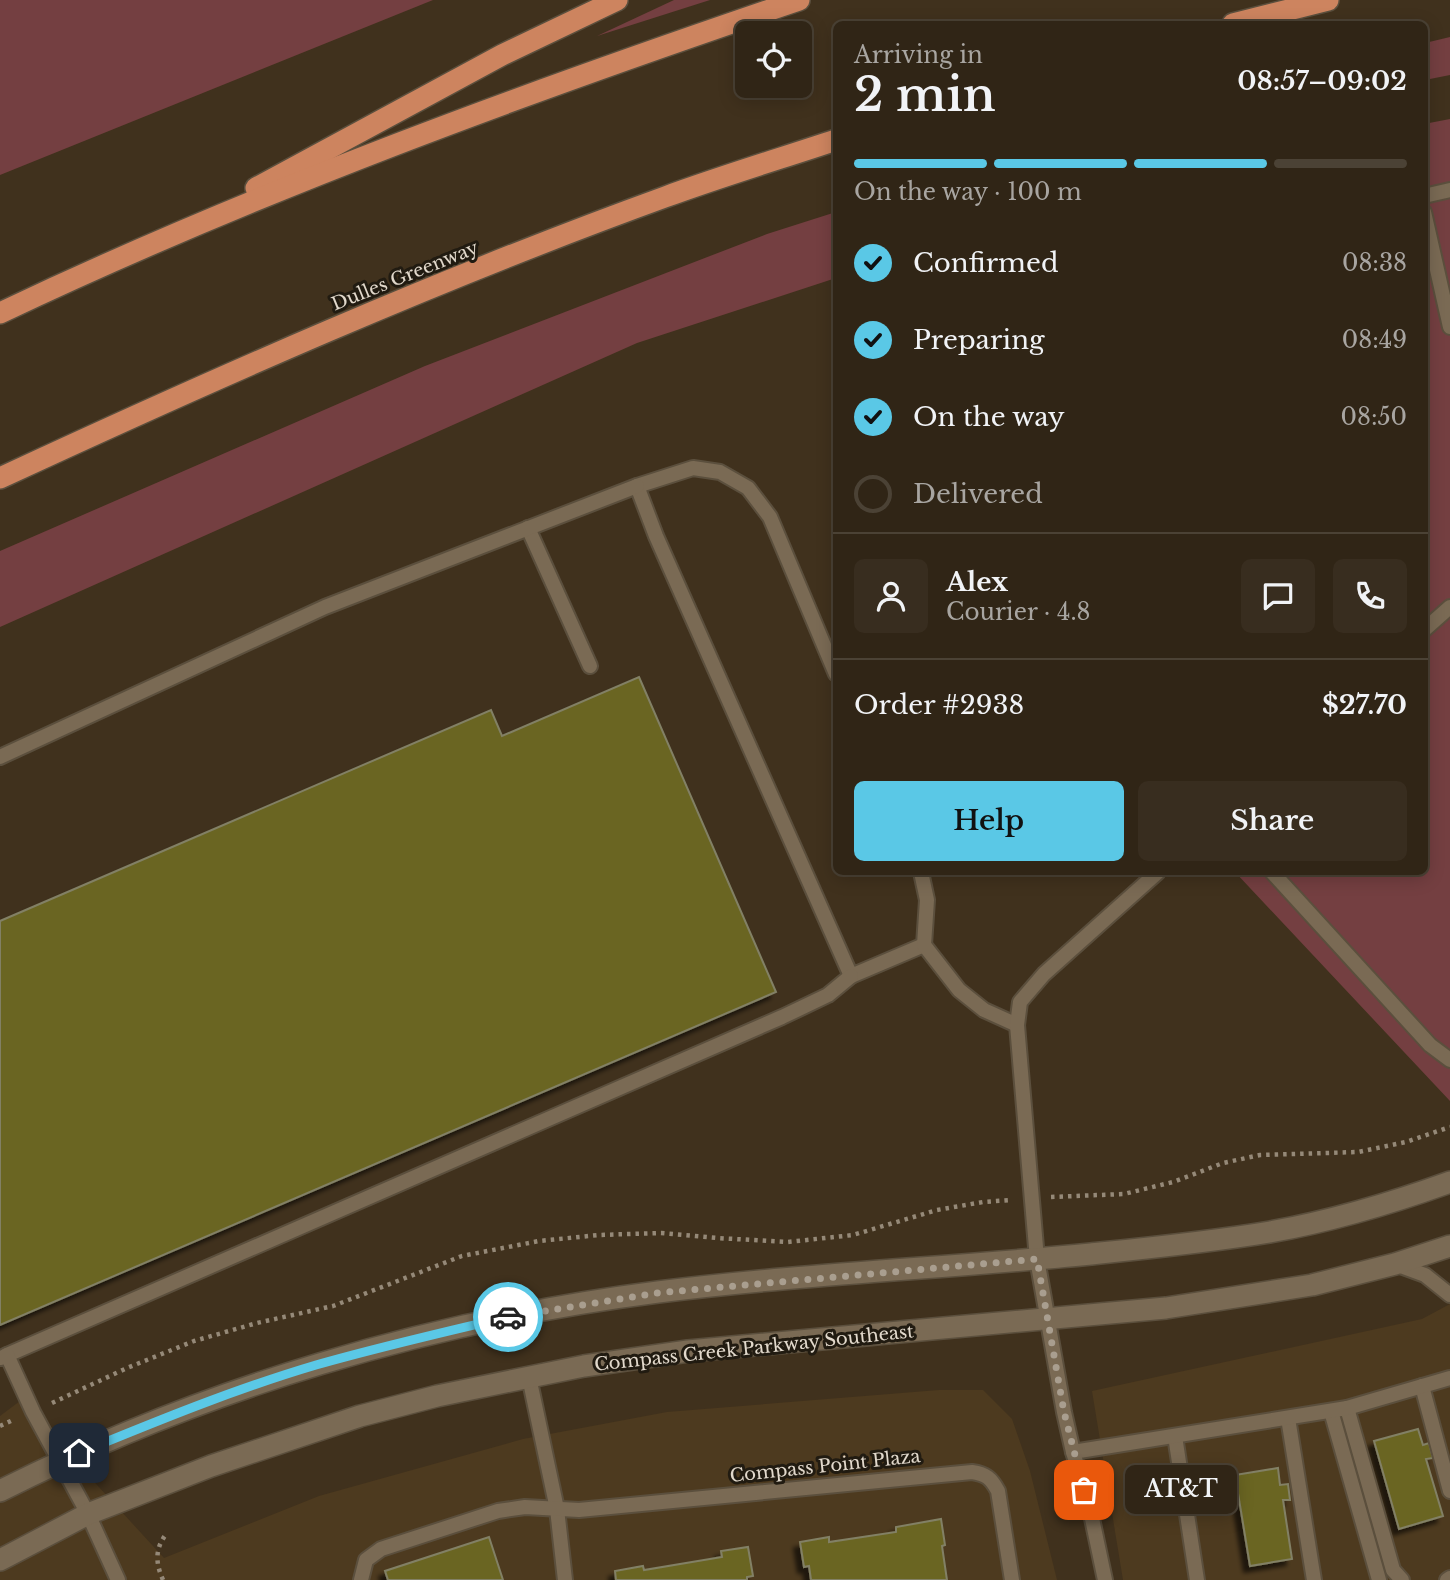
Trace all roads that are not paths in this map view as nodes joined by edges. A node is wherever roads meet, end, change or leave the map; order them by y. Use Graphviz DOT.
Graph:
graph roads {
  1 [pos="617,0"];
  2 [pos="799,0"];
  3 [pos="1328,0"];
  4 [pos="1245,21"];
  5 [pos="833,141"];
  6 [pos="1450,190"];
  7 [pos="1428,195"];
  8 [pos="1428,230"];
  9 [pos="156,242"];
  10 [pos="0,313"];
  11 [pos="1450,327"];
  12 [pos="0,478"];
  13 [pos="637,486"];
  14 [pos="528,528"];
  15 [pos="1450,607"];
  16 [pos="1428,626"];
  17 [pos="590,666"];
  18 [pos="833,667"];
  19 [pos="0,757"];
  20 [pos="922,875"];
  21 [pos="1155,875"];
  22 [pos="1275,875"];
  23 [pos="924,945"];
  24 [pos="852,975"];
  25 [pos="1017,1025"];
  26 [pos="1450,1060"];
  27 [pos="1450,1182"];
  28 [pos="1450,1246"];
  29 [pos="1037,1259"];
  30 [pos="1395,1264"];
  31 [pos="1450,1295"];
  32 [pos="1048,1320"];
  33 [pos="4,1357"];
  34 [pos="529,1377"];
  35 [pos="1450,1378"];
  36 [pos="1422,1386"];
  37 [pos="1347,1408"];
  38 [pos="1331,1412"];
  39 [pos="1288,1418"];
  40 [pos="1175,1436"];
  41 [pos="1073,1452"];
  42 [pos="60,1461"];
  43 [pos="1450,1490"];
  44 [pos="0,1491"];
  45 [pos="557,1509"];
  46 [pos="88,1514"];
  47 [pos="0,1560"];
  48 [pos="118,1580"];
  49 [pos="361,1580"];
  50 [pos="565,1580"];
  51 [pos="1012,1580"];
  52 [pos="1105,1580"];
  53 [pos="1197,1580"];
  54 [pos="1314,1580"];
  55 [pos="1379,1580"];
  56 [pos="1402,1580"];
  1 -- 9 [label="highway"];
  2 -- 9 [label="highway"];
  3 -- 4 [label="highway"];
  5 -- 12 [label="highway, Dulles Greenway"];
  6 -- 7 [label="lane"];
  8 -- 11 [label="lane"];
  9 -- 10 [label="highway"];
  13 -- 14 [label="lane"];
  13 -- 18 [label="lane"];
  13 -- 24 [label="lane"];
  14 -- 17 [label="lane"];
  14 -- 19 [label="lane"];
  15 -- 16 [label="lane"];
  20 -- 23 [label="lane"];
  21 -- 25 [label="lane"];
  22 -- 26 [label="lane"];
  23 -- 24 [label="lane"];
  23 -- 25 [label="lane"];
  24 -- 33 [label="lane"];
  25 -- 29 [label="lane"];
  27 -- 29 [label="street"];
  28 -- 30 [label="street, Compass Creek Parkway Southeast"];
  29 -- 32 [label="lane"];
  29 -- 42 [label="street"];
  30 -- 31 [label="lane"];
  30 -- 32 [label="street, Compass Creek Parkway Southeast"];
  32 -- 34 [label="street, Compass Creek Parkway Southeast"];
  32 -- 41 [label="lane"];
  33 -- 42 [label="lane"];
  34 -- 45 [label="lane"];
  34 -- 46 [label="street, Compass Creek Parkway Southeast"];
  35 -- 36 [label="lane"];
  36 -- 37 [label="lane"];
  36 -- 43 [label="lane"];
  37 -- 38 [label="lane"];
  37 -- 56 [label="lane"];
  38 -- 39 [label="lane"];
  38 -- 55 [label="lane"];
  39 -- 40 [label="lane"];
  39 -- 54 [label="lane"];
  40 -- 41 [label="lane"];
  40 -- 53 [label="lane"];
  41 -- 52 [label="lane"];
  42 -- 44 [label="street"];
  42 -- 46 [label="lane"];
  45 -- 49 [label="lane"];
  45 -- 50 [label="lane"];
  45 -- 51 [label="lane, Compass Point Plaza"];
  46 -- 47 [label="street, Compass Creek Parkway Southeast"];
  46 -- 48 [label="lane"];
}
